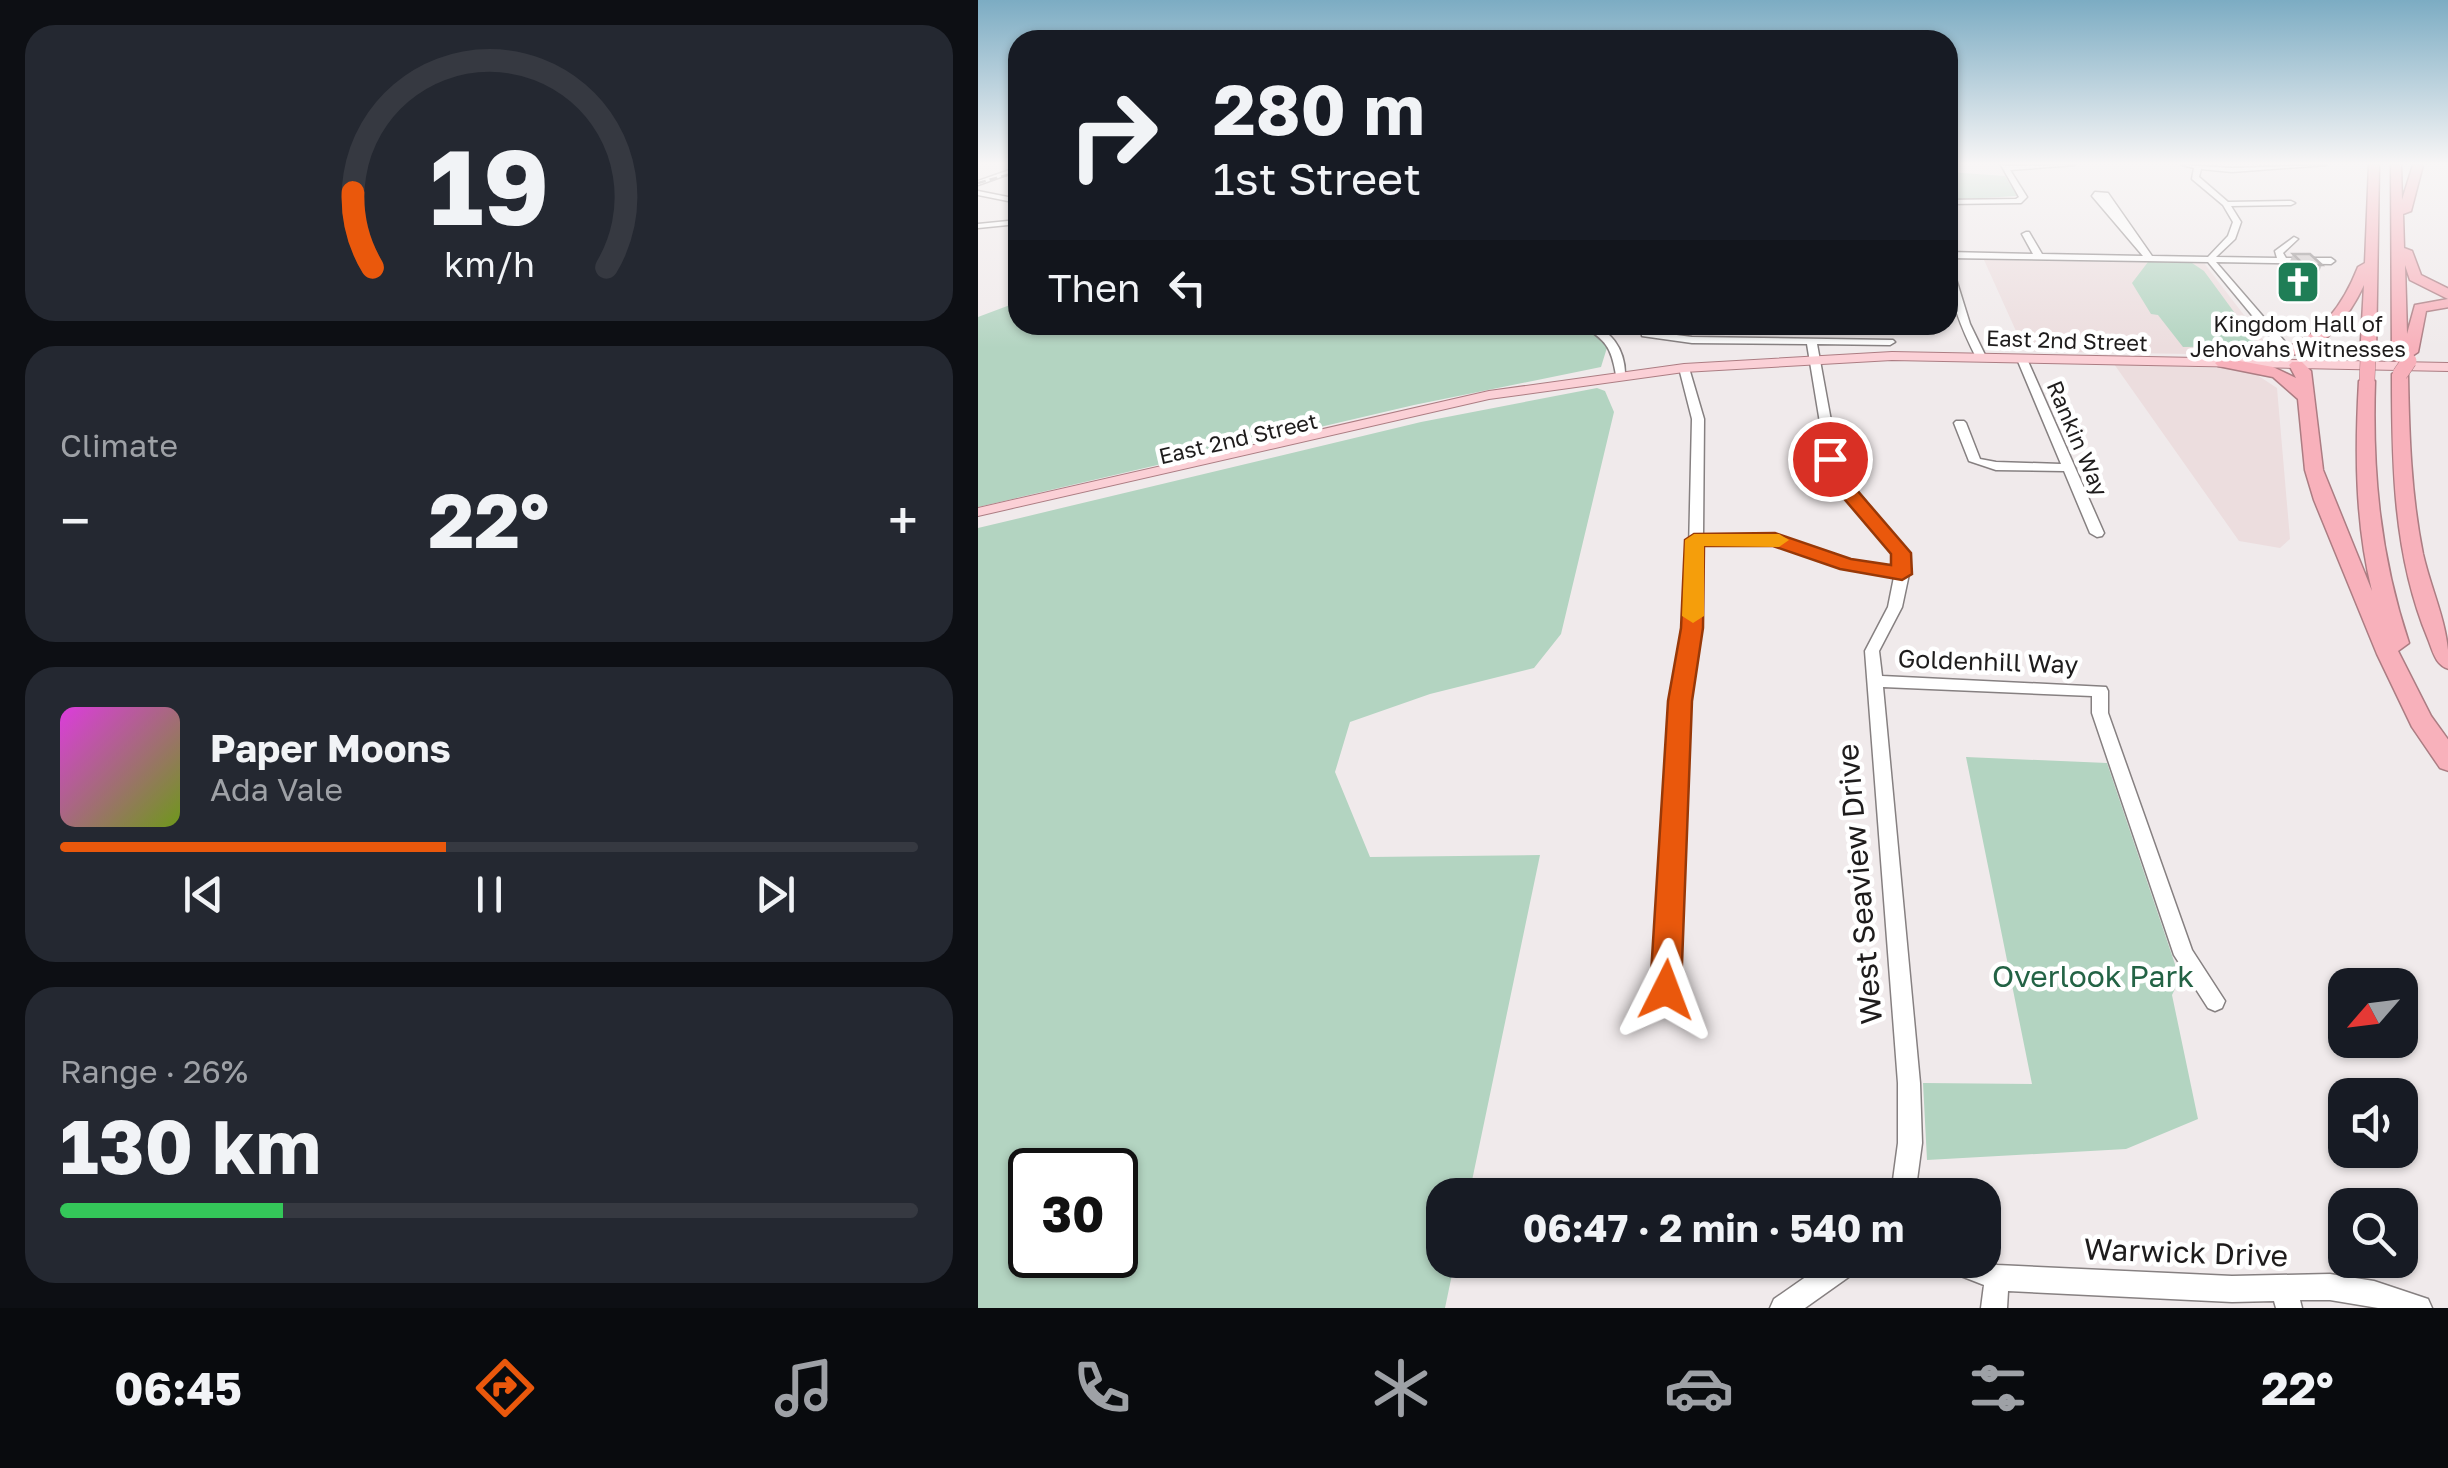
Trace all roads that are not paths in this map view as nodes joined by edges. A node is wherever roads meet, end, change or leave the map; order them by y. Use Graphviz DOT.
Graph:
graph roads {
  1 [pos="2121,226"];
  2 [pos="2127,226"];
  3 [pos="2237,226"];
  4 [pos="2372,226"];
  5 [pos="2398,228"];
  6 [pos="2026,234"];
  7 [pos="2136,239"];
  8 [pos="2294,240"];
  9 [pos="1958,255"];
  10 [pos="2371,255"];
  11 [pos="2040,258"];
  12 [pos="2212,258"];
  13 [pos="2150,259"];
  14 [pos="2282,259"];
  15 [pos="2331,260"];
  16 [pos="2448,295"];
  17 [pos="1958,299"];
  18 [pos="2448,303"];
  19 [pos="1958,316"];
  20 [pos="1963,316"];
  21 [pos="1605,335"];
  22 [pos="1653,335"];
  23 [pos="1811,341"];
  24 [pos="1890,342"];
  25 [pos="1981,357"];
  26 [pos="2292,358"];
  27 [pos="2022,359"];
  28 [pos="1813,360"];
  29 [pos="2223,363"];
  30 [pos="2403,365"];
  31 [pos="2448,367"];
  32 [pos="1684,368"];
  33 [pos="1621,376"];
  34 [pos="1507,394"];
  35 [pos="2303,395"];
  36 [pos="1960,423"];
  37 [pos="2068,468"];
  38 [pos="978,512"];
  39 [pos="978,520"];
  40 [pos="2097,533"];
  41 [pos="1694,540"];
  42 [pos="1902,574"];
  43 [pos="2448,661"];
  44 [pos="1874,681"];
  45 [pos="2448,753"];
  46 [pos="2448,761"];
  47 [pos="1666,990"];
  48 [pos="2216,1001"];
  49 [pos="1905,1178"];
  50 [pos="1826,1278"];
  51 [pos="1997,1278"];
  52 [pos="2286,1298"];
  53 [pos="1783,1308"];
  54 [pos="1994,1308"];
  55 [pos="2419,1308"];
  1 -- 7 [label="street"];
  2 -- 7 [label="street"];
  3 -- 12 [label="street"];
  4 -- 10 [label="highway"];
  5 -- 16 [label="highway"];
  5 -- 30 [label="highway"];
  6 -- 11 [label="street"];
  7 -- 13 [label="street"];
  8 -- 14 [label="street"];
  9 -- 11 [label="street"];
  10 -- 26 [label="highway"];
  10 -- 45 [label="highway, bridge"];
  11 -- 13 [label="street"];
  12 -- 13 [label="street"];
  12 -- 14 [label="street"];
  12 -- 26 [label="street"];
  14 -- 15 [label="street"];
  17 -- 20 [label="street"];
  18 -- 30 [label="highway"];
  19 -- 20 [label="street"];
  20 -- 25 [label="street"];
  21 -- 33 [label="street"];
  22 -- 23 [label="street"];
  23 -- 24 [label="street"];
  23 -- 28 [label="street"];
  25 -- 27 [label="main road, East 2nd Street"];
  25 -- 28 [label="main road, East 2nd Street"];
  26 -- 29 [label="main road, East 2nd Street"];
  26 -- 31 [label="main road, East 2nd Street"];
  26 -- 35 [label="highway"];
  27 -- 29 [label="main road, East 2nd Street"];
  27 -- 37 [label="street, Rankin Way"];
  28 -- 32 [label="main road, East 2nd Street"];
  28 -- 42 [label="street"];
  29 -- 35 [label="highway"];
  30 -- 43 [label="highway"];
  32 -- 33 [label="main road, East 2nd Street"];
  32 -- 41 [label="street"];
  33 -- 34 [label="main road, East 2nd Street"];
  34 -- 38 [label="main road, East 2nd Street"];
  34 -- 39 [label="main road, East 2nd Street"];
  35 -- 46 [label="highway"];
  36 -- 37 [label="street"];
  37 -- 40 [label="street, Rankin Way"];
  41 -- 42 [label="street"];
  41 -- 47 [label="street"];
  42 -- 44 [label="street, West Seaview Drive"];
  44 -- 48 [label="street, Goldenhill Way"];
  44 -- 49 [label="street, West Seaview Drive"];
  50 -- 53 [label="street"];
  51 -- 52 [label="street, Warwick Drive"];
  51 -- 54 [label="street"];
  52 -- 55 [label="street, Warwick Drive"];
}
